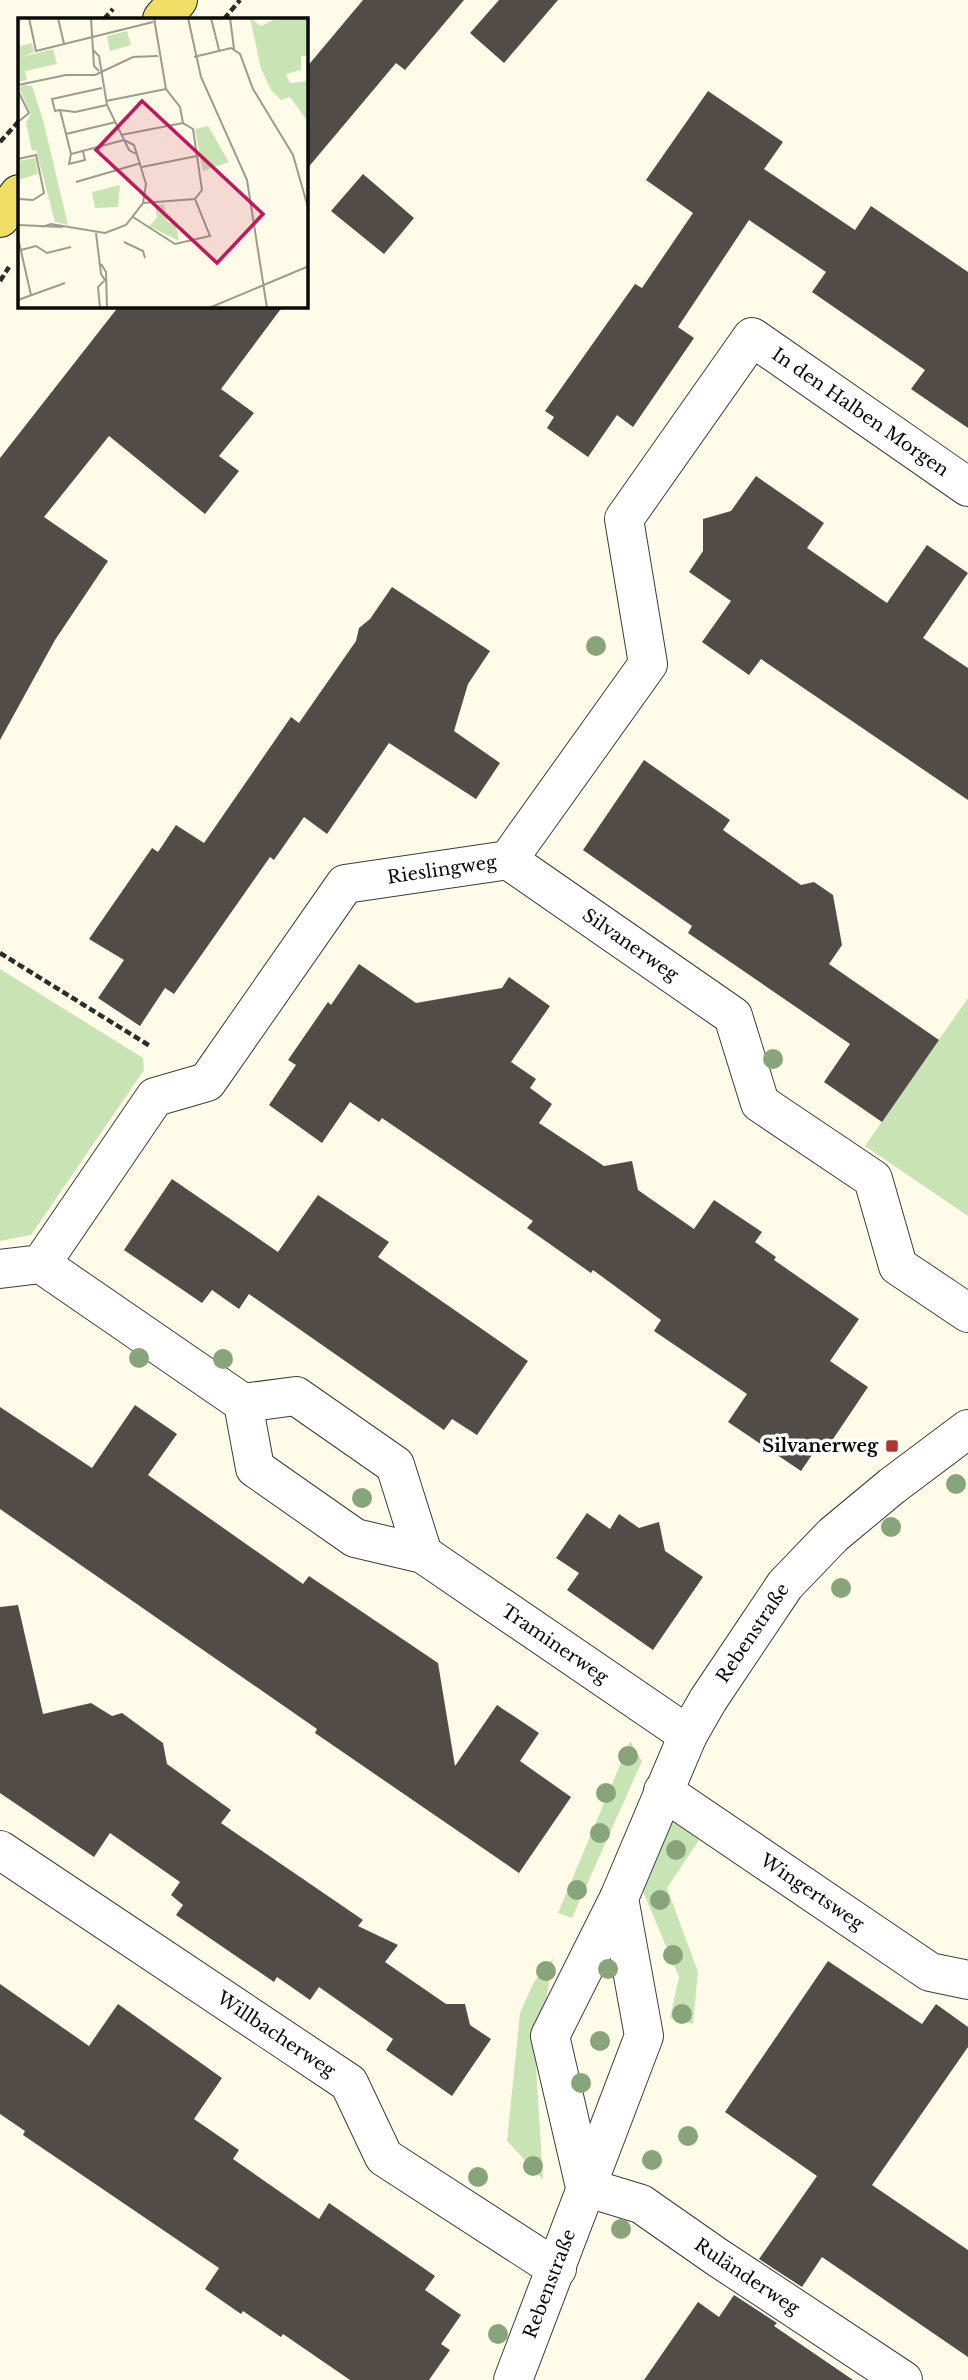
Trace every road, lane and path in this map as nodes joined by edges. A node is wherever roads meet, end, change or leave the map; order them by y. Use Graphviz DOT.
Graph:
graph roads {
  1 [pos="178,0"];
  2 [pos="240,0"];
  3 [pos="163,18"];
  4 [pos="225,18"];
  5 [pos="18,122"];
  6 [pos="0,142"];
  7 [pos="18,195"];
  8 [pos="0,218"];
  9 [pos="752,337"];
  10 [pos="968,487"];
  11 [pos="508,860"];
  12 [pos="0,953"];
  13 [pos="207,1082"];
  14 [pos="41,1264"];
  15 [pos="0,1269"];
  16 [pos="968,1313"];
  17 [pos="243,1403"];
  18 [pos="968,1429"];
  19 [pos="423,1553"];
  20 [pos="688,1735"];
  21 [pos="663,1791"];
  22 [pos="0,1850"];
  23 [pos="619,1898"];
  24 [pos="968,1980"];
  25 [pos="585,2187"];
  26 [pos="557,2269"];
  27 [pos="513,2380"];
  28 [pos="903,2380"];
  1 -- 3 [label="main road"];
  2 -- 4 [label="path"];
  5 -- 6 [label="path"];
  7 -- 8 [label="main road"];
  9 -- 10 [label="street, In den Halben Morgen"];
  9 -- 11 [label="street, Rieslingweg"];
  11 -- 13 [label="street, Rieslingweg"];
  11 -- 16 [label="street, Silvanerweg"];
  12 -- 13 [label="path"];
  13 -- 14 [label="street"];
  14 -- 15 [label="street"];
  14 -- 17 [label="street"];
  17 -- 19 [label="street, Traminerweg"];
  17 -- 19 [label="street"];
  18 -- 20 [label="street, Rebenstraße"];
  19 -- 20 [label="street, Traminerweg"];
  20 -- 21 [label="street, Rebenstraße"];
  21 -- 23 [label="street, Rebenstraße"];
  21 -- 24 [label="street, Wingertsweg"];
  22 -- 26 [label="street, Willbacherweg"];
  23 -- 25 [label="street, Rebenstraße"];
  23 -- 25 [label="street, Rebenstraße"];
  25 -- 26 [label="street, Rebenstraße"];
  25 -- 28 [label="street, Ruländerweg"];
  26 -- 27 [label="street, Rebenstraße"];
}
